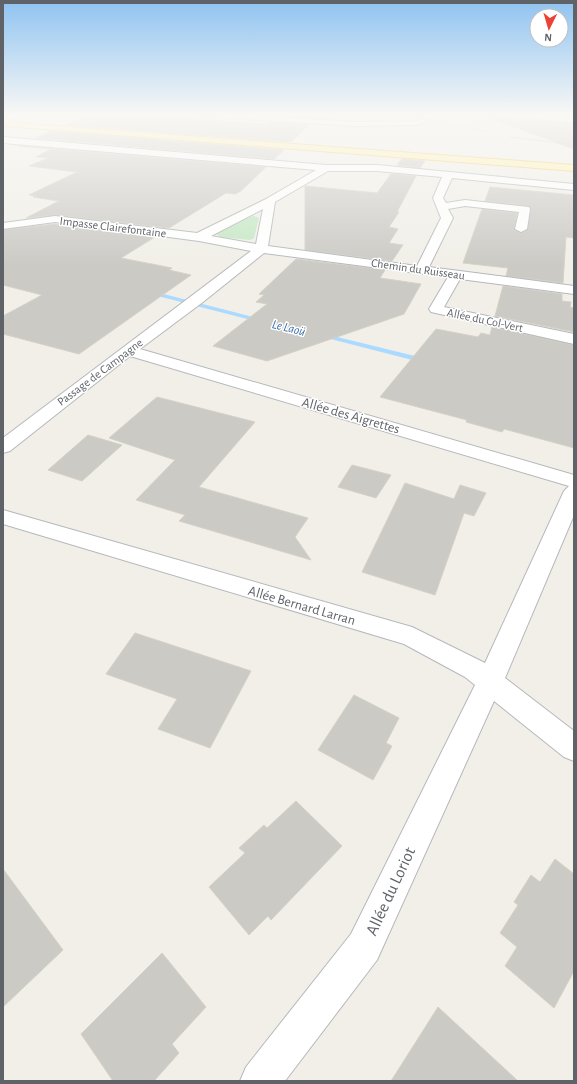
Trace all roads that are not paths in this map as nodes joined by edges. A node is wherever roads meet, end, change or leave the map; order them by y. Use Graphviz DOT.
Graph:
graph roads {
  1 [pos="287,165"];
  2 [pos="531,165"];
  3 [pos="326,168"];
  4 [pos="574,168"];
  5 [pos="448,175"];
  6 [pos="574,187"];
  7 [pos="270,201"];
  8 [pos="442,207"];
  9 [pos="3,226"];
  10 [pos="522,228"];
  11 [pos="199,237"];
  12 [pos="261,249"];
  13 [pos="422,269"];
  14 [pos="456,274"];
  15 [pos="574,290"];
  16 [pos="574,339"];
  17 [pos="128,350"];
  18 [pos="3,447"];
  19 [pos="574,481"];
  20 [pos="574,490"];
  21 [pos="3,517"];
  22 [pos="490,681"];
  23 [pos="574,748"];
  24 [pos="260,1081"];
  1 -- 3 [label="street"];
  2 -- 4 [label="main road"];
  3 -- 5 [label="street"];
  3 -- 7 [label="street"];
  5 -- 6 [label="street"];
  5 -- 8 [label="street"];
  7 -- 11 [label="street"];
  7 -- 12 [label="street"];
  8 -- 10 [label="street"];
  8 -- 13 [label="street"];
  9 -- 11 [label="street, Impasse Clairefontaine"];
  11 -- 12 [label="street, Impasse Clairefontaine"];
  12 -- 13 [label="street, Chemin du Ruisseau"];
  12 -- 17 [label="street, Passage de Campagne"];
  13 -- 14 [label="street, Chemin du Ruisseau"];
  14 -- 15 [label="street, Chemin du Ruisseau"];
  14 -- 16 [label="street, Allée du Col-Vert"];
  17 -- 18 [label="street, Passage de Campagne"];
  17 -- 19 [label="street, Allée des Aigrettes"];
  20 -- 22 [label="street"];
  21 -- 22 [label="street, Allée Bernard Larran"];
  22 -- 23 [label="street, Allée Bernard Larran"];
  22 -- 24 [label="street, Allée du Loriot"];
}
